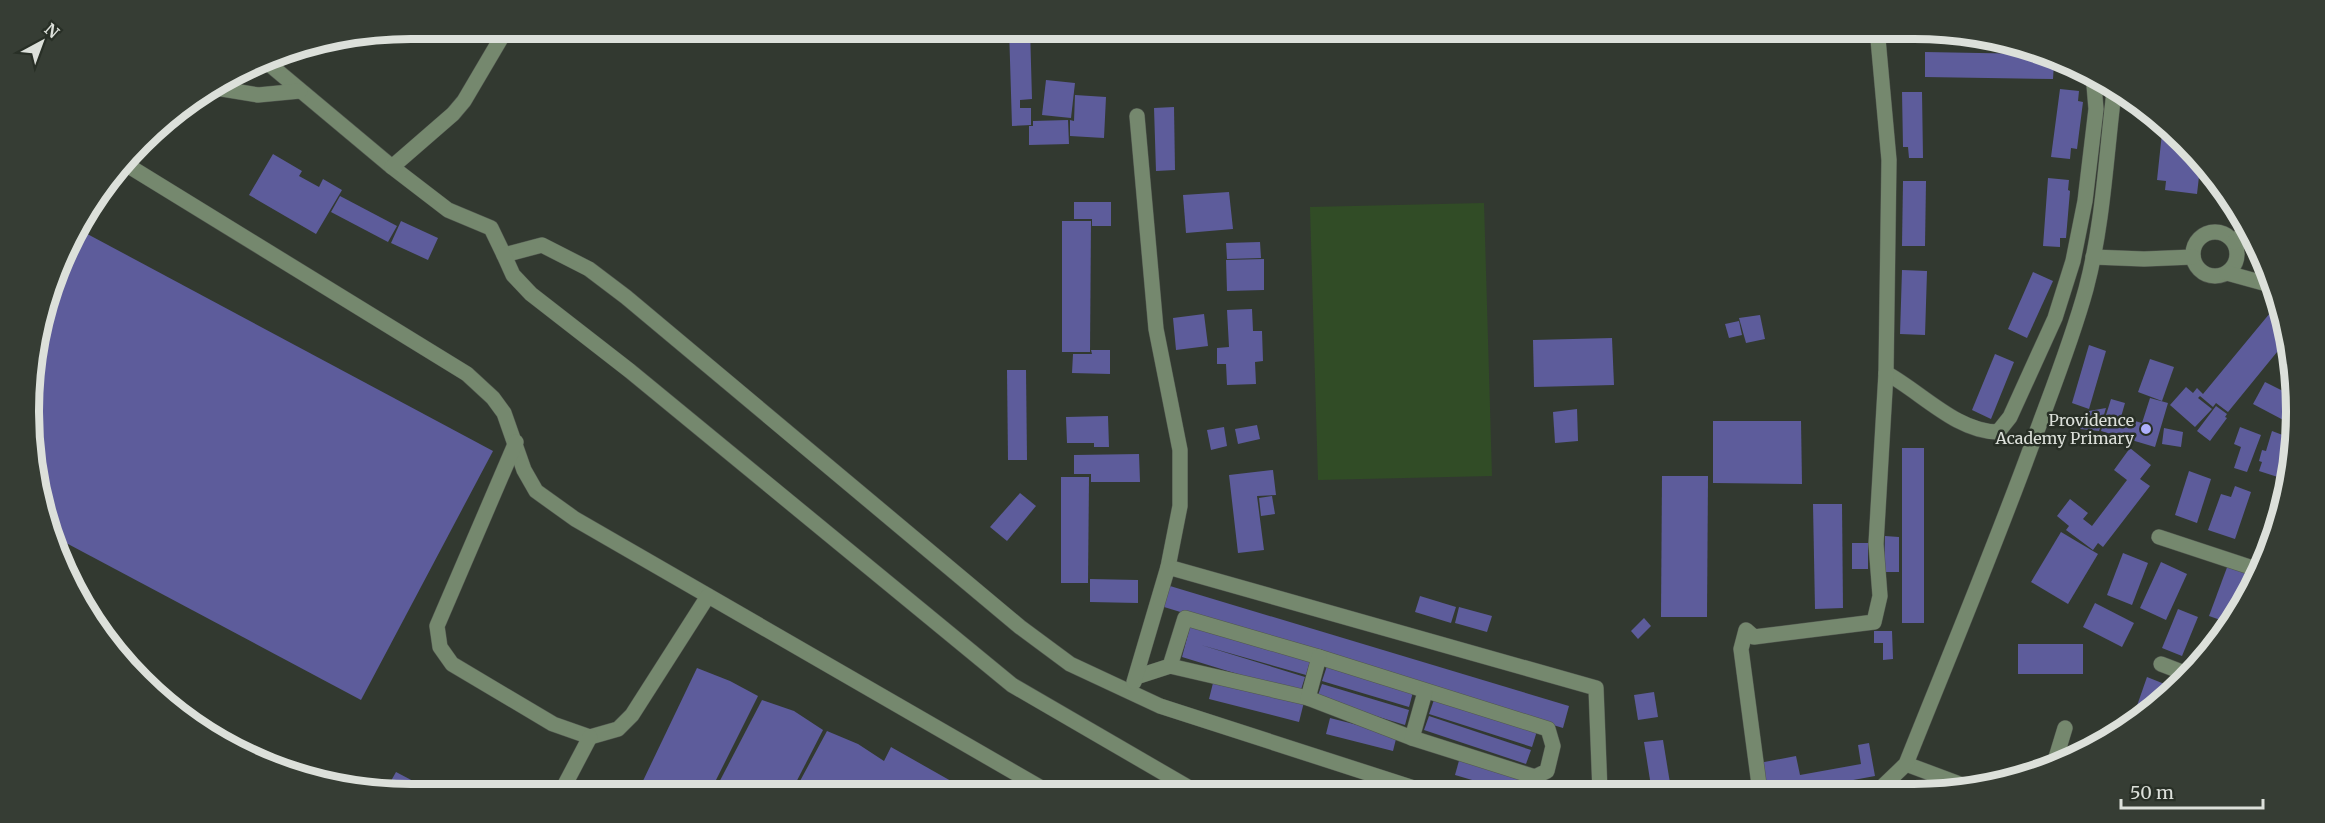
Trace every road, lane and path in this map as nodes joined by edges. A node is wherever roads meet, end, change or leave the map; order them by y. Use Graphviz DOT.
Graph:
graph roads {
  1 [pos="500,39"];
  2 [pos="1878,39"];
  3 [pos="271,66"];
  4 [pos="2094,85"];
  5 [pos="224,89"];
  6 [pos="300,91"];
  7 [pos="2113,98"];
  8 [pos="1137,116"];
  9 [pos="130,167"];
  10 [pos="392,167"];
  11 [pos="2242,235"];
  12 [pos="2234,242"];
  13 [pos="504,255"];
  14 [pos="2193,257"];
  15 [pos="2093,258"];
  16 [pos="2227,273"];
  17 [pos="2263,283"];
  18 [pos="1886,374"];
  19 [pos="516,442"];
  20 [pos="2159,537"];
  21 [pos="1168,567"];
  22 [pos="2252,568"];
  23 [pos="708,596"];
  24 [pos="1319,657"];
  25 [pos="2161,664"];
  26 [pos="1170,666"];
  27 [pos="2180,671"];
  28 [pos="1136,676"];
  29 [pos="1425,692"];
  30 [pos="1131,694"];
  31 [pos="1308,698"];
  32 [pos="2066,728"];
  33 [pos="590,737"];
  34 [pos="1412,738"];
  35 [pos="2057,756"];
  36 [pos="1906,764"];
  37 [pos="1950,782"];
  38 [pos="565,784"];
  39 [pos="1034,784"];
  40 [pos="1182,784"];
  41 [pos="1401,784"];
  42 [pos="1600,784"];
  43 [pos="1759,784"];
  44 [pos="1885,784"];
  1 -- 10 [label="street"];
  2 -- 18 [label="street"];
  3 -- 6 [label="street"];
  4 -- 18 [label="street"];
  5 -- 6 [label="street"];
  6 -- 10 [label="street"];
  7 -- 15 [label="street"];
  8 -- 21 [label="street"];
  9 -- 19 [label="street"];
  10 -- 13 [label="street"];
  11 -- 12 [label="street"];
  12 -- 14 [label="street"];
  12 -- 16 [label="street"];
  13 -- 30 [label="street"];
  13 -- 40 [label="street"];
  14 -- 15 [label="street"];
  14 -- 16 [label="street"];
  15 -- 36 [label="street"];
  16 -- 17 [label="street"];
  18 -- 43 [label="street"];
  19 -- 23 [label="street"];
  19 -- 33 [label="street"];
  20 -- 22 [label="street"];
  21 -- 28 [label="street"];
  21 -- 42 [label="street"];
  23 -- 33 [label="street"];
  23 -- 39 [label="street"];
  24 -- 26 [label="street"];
  24 -- 29 [label="street"];
  24 -- 31 [label="street"];
  25 -- 27 [label="street"];
  26 -- 28 [label="street"];
  26 -- 31 [label="street"];
  28 -- 30 [label="street"];
  29 -- 34 [label="street"];
  29 -- 34 [label="street"];
  30 -- 41 [label="street"];
  31 -- 34 [label="street"];
  32 -- 35 [label="street"];
  33 -- 38 [label="street"];
  36 -- 37 [label="street"];
  36 -- 44 [label="street"];
}
